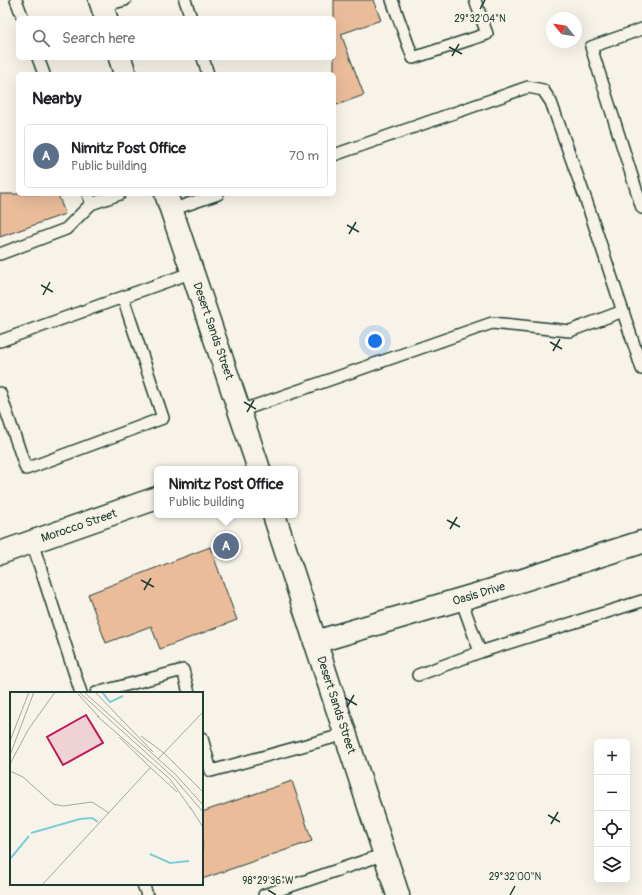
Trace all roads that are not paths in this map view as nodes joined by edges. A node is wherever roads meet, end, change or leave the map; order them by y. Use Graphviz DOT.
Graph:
graph roads {
  1 [pos="16,0"];
  2 [pos="125,0"];
  3 [pos="185,0"];
  4 [pos="392,0"];
  5 [pos="475,0"];
  6 [pos="102,8"];
  7 [pos="22,16"];
  8 [pos="189,16"];
  9 [pos="642,29"];
  10 [pos="38,60"];
  11 [pos="121,60"];
  12 [pos="204,60"];
  13 [pos="40,72"];
  14 [pos="124,72"];
  15 [pos="207,72"];
  16 [pos="336,154"];
  17 [pos="108,196"];
  18 [pos="206,196"];
  19 [pos="90,199"];
  20 [pos="169,202"];
  21 [pos="642,208"];
  22 [pos="0,254"];
  23 [pos="193,272"];
  24 [pos="123,298"];
  25 [pos="623,311"];
  26 [pos="0,341"];
  27 [pos="642,369"];
  28 [pos="0,393"];
  29 [pos="240,411"];
  30 [pos="252,466"];
  31 [pos="154,499"];
  32 [pos="275,518"];
  33 [pos="32,542"];
  34 [pos="642,542"];
  35 [pos="0,553"];
  36 [pos="461,599"];
  37 [pos="642,601"];
  38 [pos="315,642"];
  39 [pos="480,652"];
  40 [pos="418,675"];
  41 [pos="81,692"];
  42 [pos="100,692"];
  43 [pos="189,692"];
  44 [pos="346,734"];
  45 [pos="203,742"];
  46 [pos="385,854"];
  47 [pos="143,885"];
  48 [pos="147,895"];
  49 [pos="264,895"];
  50 [pos="398,895"];
  1 -- 7 [label="lane"];
  2 -- 6 [label="lane"];
  3 -- 8 [label="lane"];
  4 -- 5 [label="lane"];
  9 -- 21 [label="lane"];
  10 -- 13 [label="lane"];
  11 -- 14 [label="street"];
  12 -- 15 [label="lane"];
  16 -- 25 [label="lane"];
  17 -- 19 [label="lane"];
  18 -- 20 [label="lane"];
  19 -- 22 [label="lane"];
  20 -- 23 [label="street, Desert Sands Street"];
  23 -- 24 [label="lane"];
  23 -- 29 [label="street, Desert Sands Street"];
  24 -- 26 [label="lane"];
  24 -- 28 [label="lane"];
  25 -- 27 [label="lane"];
  25 -- 29 [label="lane"];
  29 -- 30 [label="street, Desert Sands Street"];
  31 -- 33 [label="street, Morocco Street"];
  32 -- 38 [label="street, Desert Sands Street"];
  33 -- 35 [label="street, Morocco Street"];
  33 -- 41 [label="lane"];
  34 -- 36 [label="street, Oasis Drive"];
  36 -- 38 [label="street, Oasis Drive"];
  36 -- 39 [label="lane"];
  37 -- 39 [label="lane"];
  38 -- 44 [label="street, Desert Sands Street"];
  39 -- 40 [label="lane"];
  42 -- 43 [label="lane"];
  44 -- 45 [label="lane"];
  44 -- 46 [label="street, Desert Sands Street"];
  46 -- 49 [label="lane"];
  46 -- 50 [label="street, Desert Sands Street"];
  47 -- 48 [label="lane"];
}
